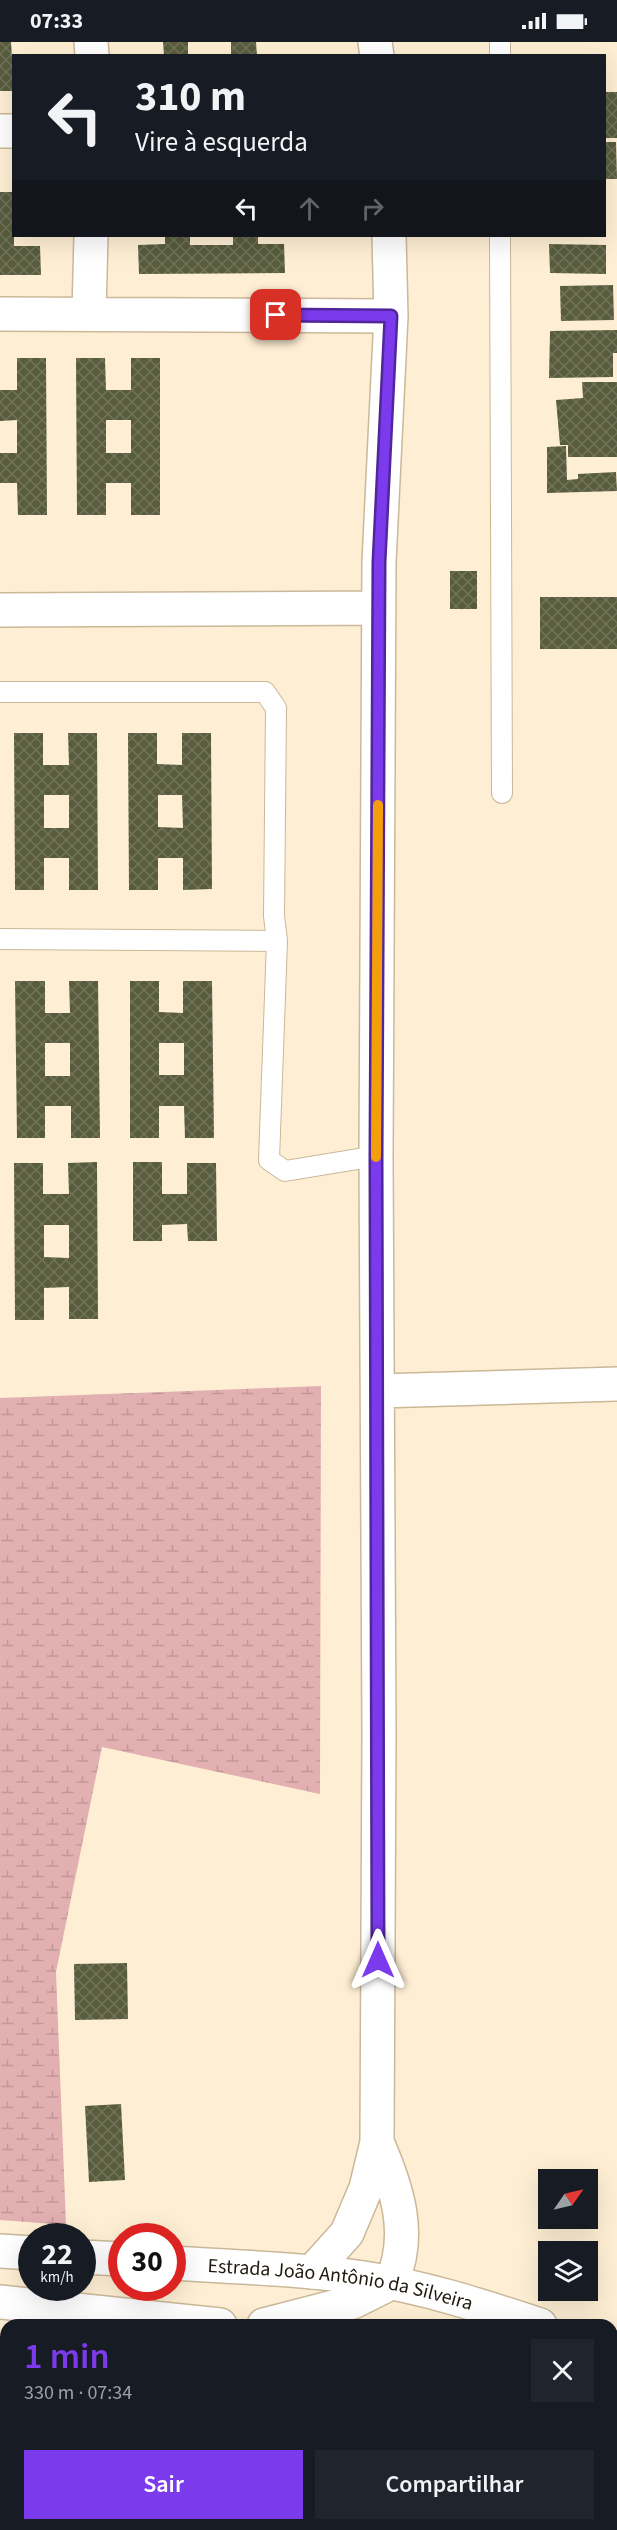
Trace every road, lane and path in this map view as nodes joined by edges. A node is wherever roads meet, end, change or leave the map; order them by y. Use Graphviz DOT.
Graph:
graph roads {
  1 [pos="91,237"];
  2 [pos="389,237"];
  3 [pos="500,237"];
  4 [pos="89,313"];
  5 [pos="0,314"];
  6 [pos="391,316"];
  7 [pos="379,608"];
  8 [pos="0,610"];
  9 [pos="0,692"];
  10 [pos="502,793"];
  11 [pos="0,939"];
  12 [pos="278,941"];
  13 [pos="376,1156"];
  14 [pos="617,1384"];
  15 [pos="378,1392"];
  16 [pos="377,2142"];
  17 [pos="0,2251"];
  18 [pos="18,2252"];
  19 [pos="186,2264"];
  20 [pos="312,2272"];
  21 [pos="391,2283"];
  22 [pos="0,2302"];
  23 [pos="163,2319"];
  24 [pos="287,2319"];
  25 [pos="521,2319"];
  1 -- 4 [label="street"];
  2 -- 6 [label="street"];
  3 -- 10 [label="lane"];
  4 -- 5 [label="street"];
  4 -- 6 [label="street"];
  6 -- 7 [label="street"];
  7 -- 8 [label="street"];
  7 -- 13 [label="street"];
  9 -- 12 [label="lane"];
  11 -- 12 [label="lane"];
  12 -- 13 [label="lane"];
  13 -- 15 [label="street"];
  14 -- 15 [label="street"];
  15 -- 16 [label="street"];
  16 -- 20 [label="street"];
  16 -- 21 [label="street"];
  17 -- 18 [label="street"];
  19 -- 20 [label="street, Estrada João Antônio da Silveira"];
  20 -- 21 [label="street, Estrada João Antônio da Silveira"];
  21 -- 24 [label="street"];
  21 -- 25 [label="street, Estrada João Antônio da Silveira"];
  22 -- 23 [label="street"];
}
